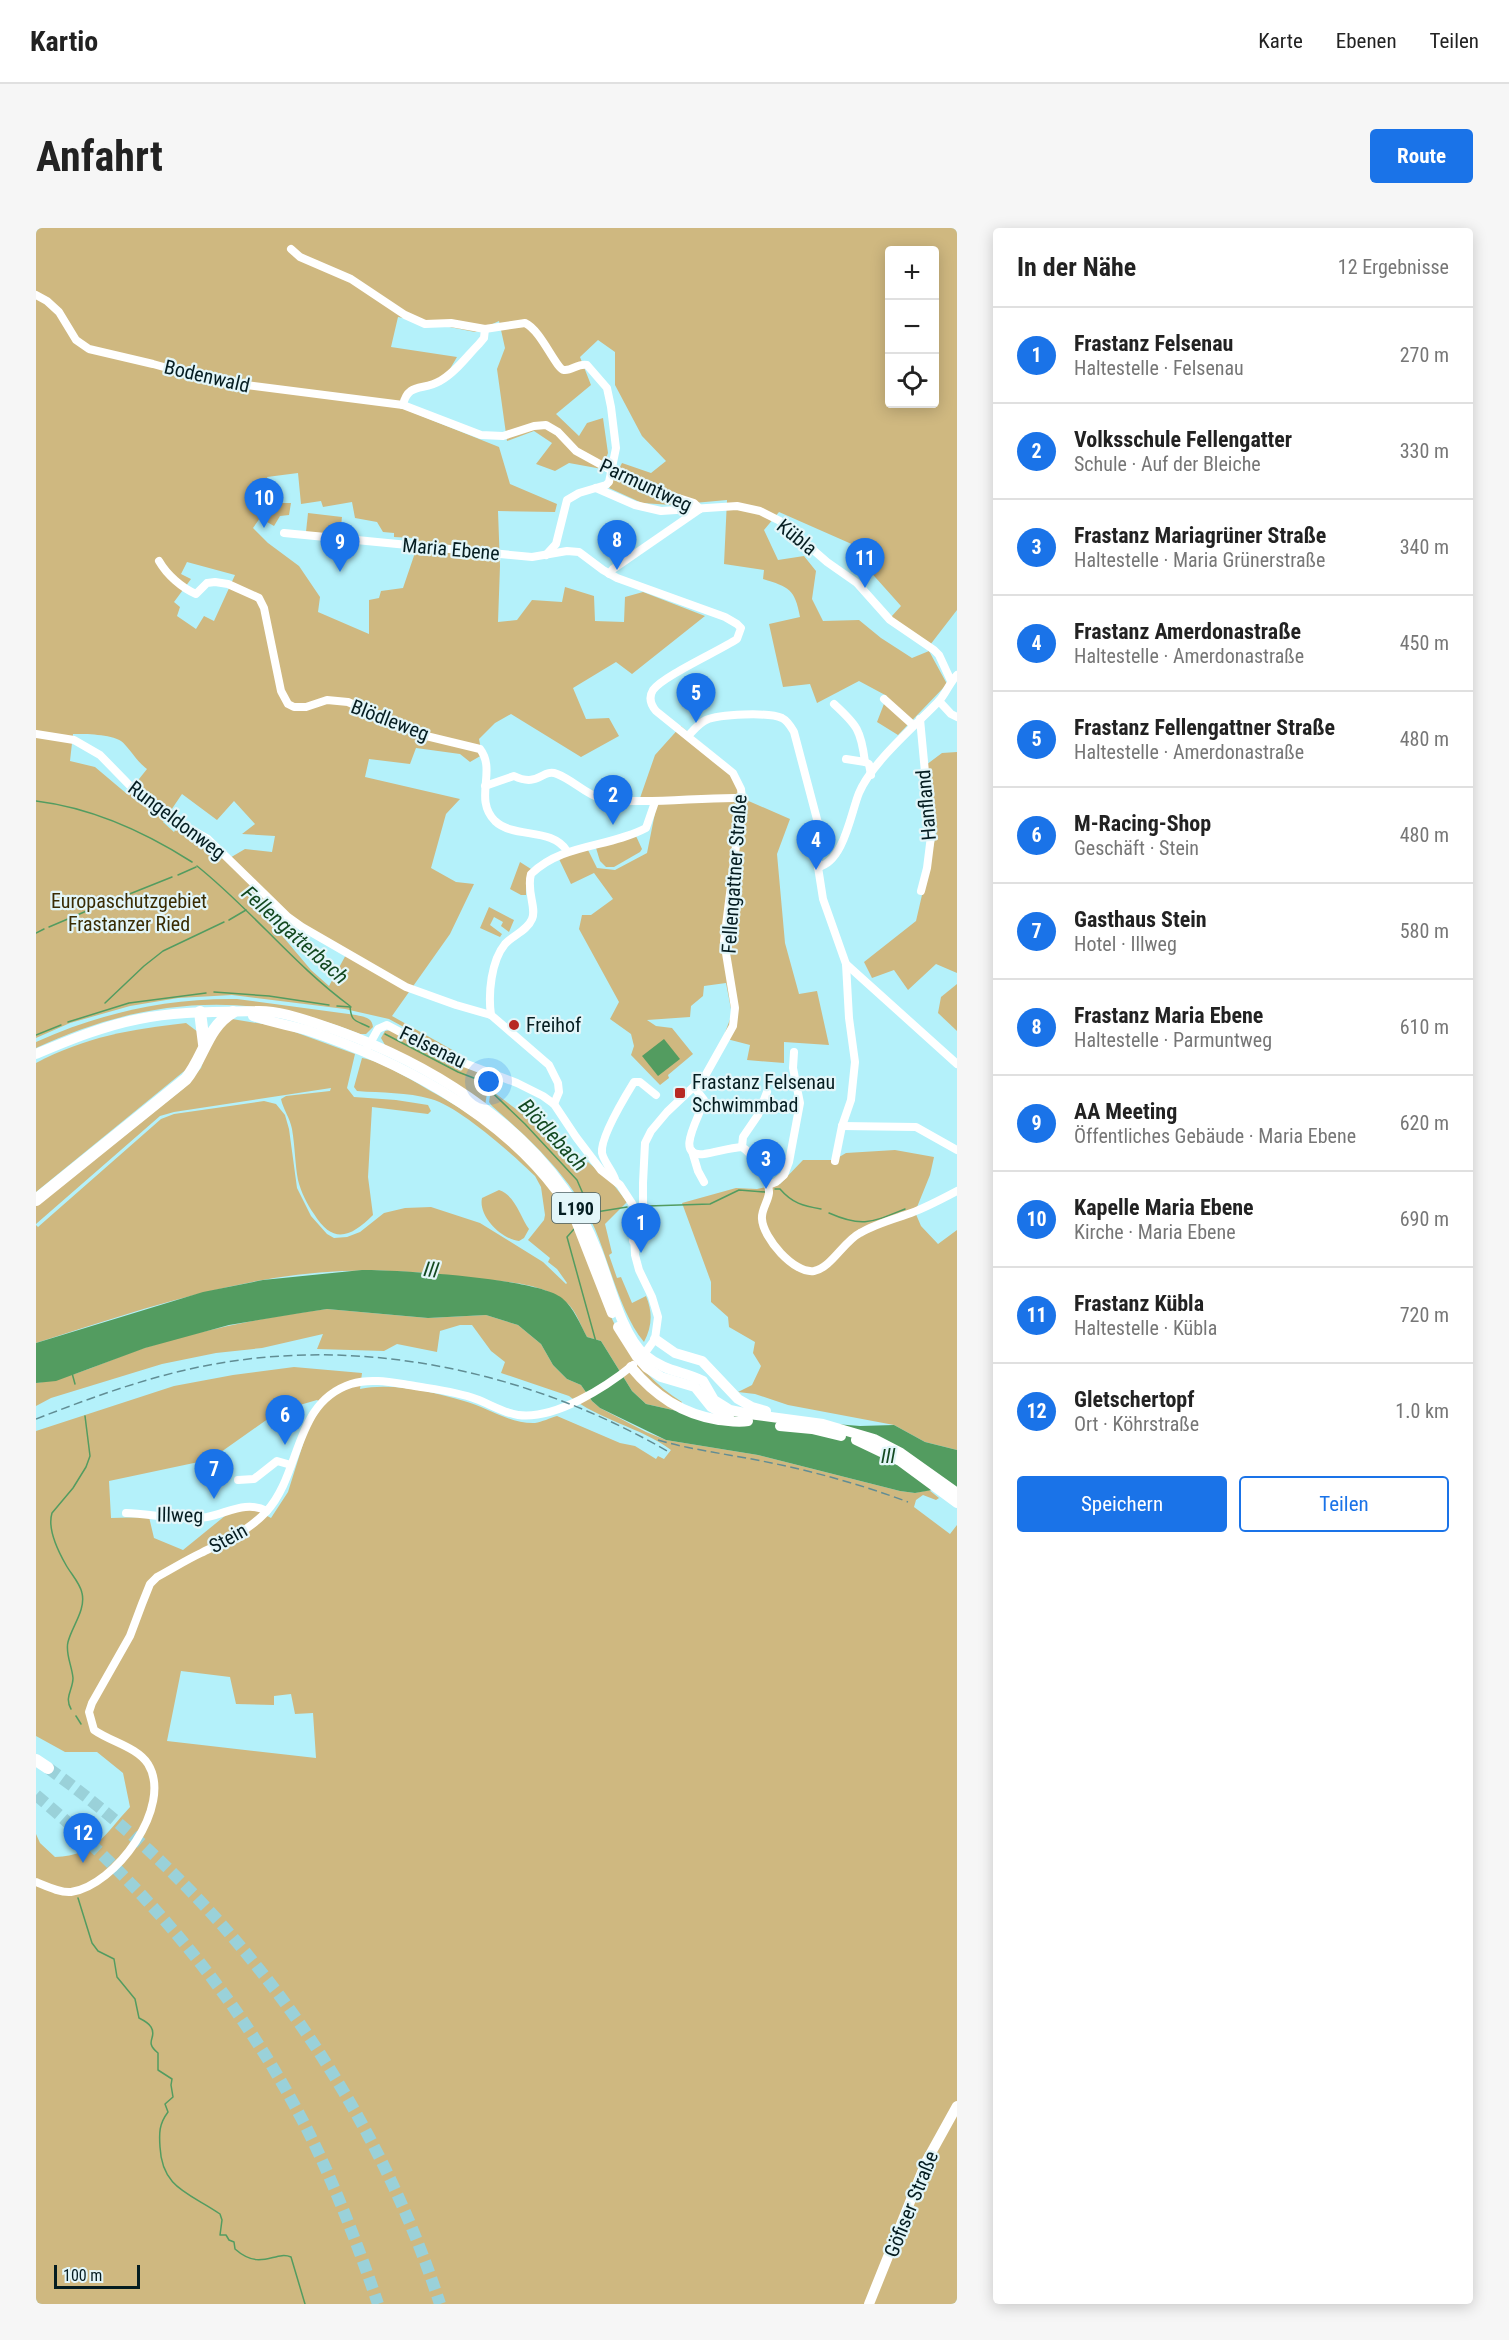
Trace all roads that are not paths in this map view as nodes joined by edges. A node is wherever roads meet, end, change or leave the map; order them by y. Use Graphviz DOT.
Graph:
graph roads {
  1 [pos="291,249"];
  2 [pos="36,295"];
  3 [pos="485,329"];
  4 [pos="403,405"];
  5 [pos="611,470"];
  6 [pos="597,488"];
  7 [pos="700,509"];
  8 [pos="284,533"];
  9 [pos="545,556"];
  10 [pos="159,561"];
  11 [pos="609,574"];
  12 [pos="954,678"];
  13 [pos="884,699"];
  14 [pos="939,701"];
  15 [pos="834,704"];
  16 [pos="957,717"];
  17 [pos="920,719"];
  18 [pos="913,726"];
  19 [pos="36,734"];
  20 [pos="688,736"];
  21 [pos="846,759"];
  22 [pos="865,762"];
  23 [pos="871,775"];
  24 [pos="485,786"];
  25 [pos="742,798"];
  26 [pos="655,802"];
  27 [pos="567,851"];
  28 [pos="818,867"];
  29 [pos="921,891"];
  30 [pos="846,964"];
  31 [pos="204,1012"];
  32 [pos="238,1012"];
  33 [pos="491,1015"];
  34 [pos="207,1042"];
  35 [pos="366,1048"];
  36 [pos="794,1052"];
  37 [pos="36,1054"];
  38 [pos="957,1064"];
  39 [pos="694,1087"];
  40 [pos="767,1092"];
  41 [pos="657,1095"];
  42 [pos="554,1104"];
  43 [pos="842,1126"];
  44 [pos="742,1147"];
  45 [pos="957,1150"];
  46 [pos="692,1151"];
  47 [pos="835,1161"];
  48 [pos="615,1181"];
  49 [pos="704,1182"];
  50 [pos="768,1185"];
  51 [pos="957,1191"];
  52 [pos="36,1200"];
  53 [pos="633,1241"];
  54 [pos="654,1340"];
  55 [pos="631,1367"];
  56 [pos="693,1381"];
  57 [pos="704,1391"];
  58 [pos="777,1416"];
  59 [pos="748,1421"];
  60 [pos="291,1465"];
  61 [pos="238,1480"];
  62 [pos="957,1493"];
  63 [pos="957,1503"];
  64 [pos="267,1511"];
  65 [pos="126,1513"];
  66 [pos="36,1760"];
  67 [pos="48,1768"];
  68 [pos="36,1882"];
  69 [pos="957,2106"];
  70 [pos="869,2304"];
  1 -- 3 [label="street"];
  2 -- 4 [label="street, Bodenwald"];
  3 -- 4 [label="street"];
  3 -- 5 [label="street"];
  4 -- 5 [label="street, Parmuntweg"];
  5 -- 6 [label="street"];
  5 -- 7 [label="street, Parmuntweg"];
  6 -- 7 [label="street, Kübla"];
  6 -- 9 [label="street"];
  7 -- 11 [label="street, Parmuntweg"];
  7 -- 12 [label="street, Kübla"];
  8 -- 9 [label="street, Maria Ebene"];
  9 -- 11 [label="street, Maria Ebene"];
  10 -- 24 [label="street, Blödleweg"];
  11 -- 20 [label="street, Fellengattner Straße"];
  12 -- 14 [label="street"];
  13 -- 18 [label="street"];
  14 -- 16 [label="street"];
  14 -- 17 [label="street"];
  15 -- 22 [label="street"];
  17 -- 18 [label="street"];
  17 -- 29 [label="street, Hanfland"];
  18 -- 23 [label="street"];
  19 -- 33 [label="street, Rungeldonweg"];
  20 -- 25 [label="street, Fellengattner Straße"];
  20 -- 28 [label="street"];
  21 -- 22 [label="street"];
  22 -- 23 [label="street"];
  23 -- 28 [label="street"];
  24 -- 26 [label="street"];
  24 -- 27 [label="street, Blödleweg"];
  25 -- 26 [label="street"];
  25 -- 39 [label="street, Fellengattner Straße"];
  26 -- 27 [label="street"];
  27 -- 33 [label="street"];
  28 -- 30 [label="street"];
  30 -- 38 [label="street"];
  30 -- 43 [label="street"];
  31 -- 32 [label="main road, L190"];
  31 -- 34 [label="highway"];
  31 -- 37 [label="main road, L190"];
  32 -- 34 [label="highway"];
  32 -- 35 [label="main road, L190"];
  33 -- 42 [label="street, Rungeldonweg"];
  34 -- 52 [label="highway"];
  35 -- 42 [label="street, Felsenau"];
  35 -- 56 [label="main road, L190"];
  36 -- 50 [label="street"];
  39 -- 46 [label="street"];
  39 -- 53 [label="street, Fellengattner Straße"];
  40 -- 44 [label="street"];
  41 -- 48 [label="street, Felsenau"];
  42 -- 48 [label="street, Felsenau"];
  43 -- 45 [label="street"];
  43 -- 47 [label="street"];
  44 -- 46 [label="street"];
  44 -- 50 [label="street"];
  46 -- 49 [label="street"];
  48 -- 53 [label="street, Felsenau"];
  50 -- 51 [label="street"];
  53 -- 54 [label="street, Felsenau"];
  54 -- 55 [label="street"];
  54 -- 58 [label="main road"];
  55 -- 59 [label="main road"];
  55 -- 60 [label="street, Stein"];
  56 -- 57 [label="main road, L190"];
  56 -- 57 [label="main road"];
  57 -- 58 [label="main road, L190"];
  57 -- 59 [label="main road, L190"];
  58 -- 62 [label="main road"];
  59 -- 63 [label="main road, L190"];
  60 -- 61 [label="street"];
  60 -- 64 [label="street, Stein"];
  64 -- 65 [label="street, Illweg"];
  64 -- 68 [label="street, Stein"];
  66 -- 67 [label="highway"];
  69 -- 70 [label="main road, Göfiser Straße"];
}
